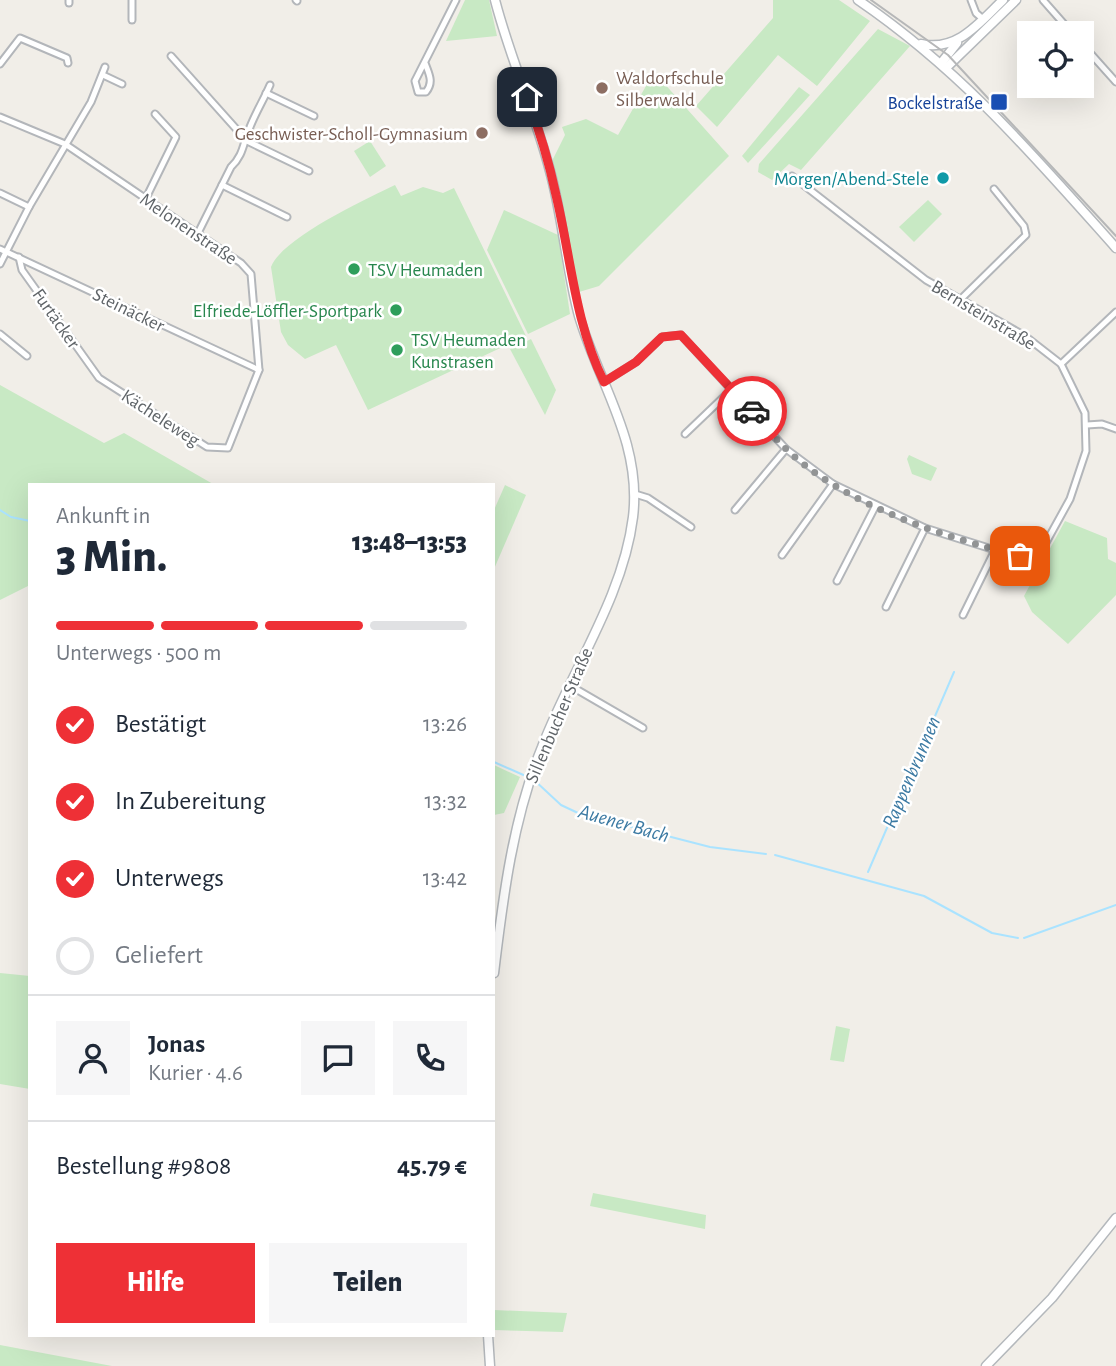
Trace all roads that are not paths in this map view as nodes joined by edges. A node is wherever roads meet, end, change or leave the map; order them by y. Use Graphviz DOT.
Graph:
graph roads {
  1 [pos="132,0"];
  2 [pos="456,0"];
  3 [pos="495,0"];
  4 [pos="858,0"];
  5 [pos="971,0"];
  6 [pos="1003,0"];
  7 [pos="1016,0"];
  8 [pos="1043,0"];
  9 [pos="132,20"];
  10 [pos="987,20"];
  11 [pos="1061,21"];
  12 [pos="958,40"];
  13 [pos="920,44"];
  14 [pos="171,56"];
  15 [pos="1094,57"];
  16 [pos="68,63"];
  17 [pos="425,63"];
  18 [pos="0,64"];
  19 [pos="944,65"];
  20 [pos="105,67"];
  21 [pos="103,75"];
  22 [pos="1116,82"];
  23 [pos="122,84"];
  24 [pos="270,85"];
  25 [pos="266,93"];
  26 [pos="155,114"];
  27 [pos="314,116"];
  28 [pos="0,117"];
  29 [pos="247,141"];
  30 [pos="65,144"];
  31 [pos="309,171"];
  32 [pos="792,176"];
  33 [pos="222,185"];
  34 [pos="994,190"];
  35 [pos="0,193"];
  36 [pos="146,198"];
  37 [pos="29,207"];
  38 [pos="287,217"];
  39 [pos="198,233"];
  40 [pos="1116,248"];
  41 [pos="3,250"];
  42 [pos="19,257"];
  43 [pos="0,264"];
  44 [pos="961,299"];
  45 [pos="1116,312"];
  46 [pos="0,334"];
  47 [pos="27,356"];
  48 [pos="1061,364"];
  49 [pos="259,370"];
  50 [pos="99,378"];
  51 [pos="604,382"];
  52 [pos="732,389"];
  53 [pos="1087,425"];
  54 [pos="1116,429"];
  55 [pos="685,434"];
  56 [pos="786,449"];
  57 [pos="225,450"];
  58 [pos="833,484"];
  59 [pos="635,494"];
  60 [pos="876,505"];
  61 [pos="735,510"];
  62 [pos="691,527"];
  63 [pos="925,528"];
  64 [pos="995,550"];
  65 [pos="782,555"];
  66 [pos="837,582"];
  67 [pos="886,607"];
  68 [pos="963,615"];
  69 [pos="569,685"];
  70 [pos="643,727"];
  71 [pos="495,966"];
  72 [pos="1116,1218"];
  73 [pos="488,1337"];
  74 [pos="490,1366"];
  75 [pos="986,1366"];
  1 -- 9 [label="street"];
  2 -- 17 [label="street"];
  3 -- 51 [label="street, Sillenbucher Straße"];
  4 -- 13 [label="street"];
  5 -- 10 [label="street"];
  6 -- 10 [label="street"];
  7 -- 10 [label="street"];
  8 -- 11 [label="street"];
  10 -- 12 [label="street"];
  10 -- 19 [label="street"];
  12 -- 13 [label="street"];
  12 -- 19 [label="street"];
  13 -- 19 [label="street"];
  14 -- 29 [label="street"];
  15 -- 22 [label="street"];
  16 -- 18 [label="street"];
  17 -- 17 [label="street"];
  19 -- 40 [label="street"];
  20 -- 21 [label="street"];
  21 -- 23 [label="street"];
  21 -- 30 [label="street"];
  24 -- 25 [label="street"];
  25 -- 27 [label="street"];
  25 -- 29 [label="street"];
  26 -- 36 [label="street"];
  28 -- 30 [label="street, Melonenstraße"];
  29 -- 31 [label="street"];
  29 -- 33 [label="street"];
  30 -- 36 [label="street, Melonenstraße"];
  30 -- 37 [label="street"];
  32 -- 44 [label="street, Bernsteinstraße"];
  33 -- 38 [label="street"];
  33 -- 39 [label="street"];
  34 -- 44 [label="street"];
  35 -- 37 [label="street"];
  36 -- 39 [label="street, Melonenstraße"];
  37 -- 41 [label="street"];
  39 -- 49 [label="street, Melonenstraße"];
  41 -- 42 [label="street, Steinäcker"];
  41 -- 43 [label="street"];
  42 -- 49 [label="street, Steinäcker"];
  42 -- 50 [label="street, Furtäcker"];
  44 -- 48 [label="street, Bernsteinstraße"];
  45 -- 48 [label="street"];
  46 -- 47 [label="street"];
  48 -- 53 [label="street, Bernsteinstraße"];
  49 -- 57 [label="street, Melonenstraße"];
  50 -- 57 [label="street, Kächeleweg"];
  51 -- 52 [label="street, Bernsteinstraße"];
  51 -- 59 [label="street, Sillenbucher Straße"];
  52 -- 55 [label="street"];
  52 -- 56 [label="street, Bernsteinstraße"];
  53 -- 54 [label="street"];
  53 -- 64 [label="street, Bernsteinstraße"];
  56 -- 58 [label="street, Bernsteinstraße"];
  56 -- 61 [label="street"];
  58 -- 60 [label="street, Bernsteinstraße"];
  58 -- 65 [label="street"];
  59 -- 62 [label="street"];
  59 -- 69 [label="street, Sillenbucher Straße"];
  60 -- 63 [label="street, Bernsteinstraße"];
  60 -- 66 [label="street"];
  63 -- 64 [label="street, Bernsteinstraße"];
  63 -- 67 [label="street"];
  64 -- 68 [label="street"];
  69 -- 70 [label="street"];
  69 -- 71 [label="street, Sillenbucher Straße"];
  72 -- 75 [label="street"];
  73 -- 74 [label="street"];
}
